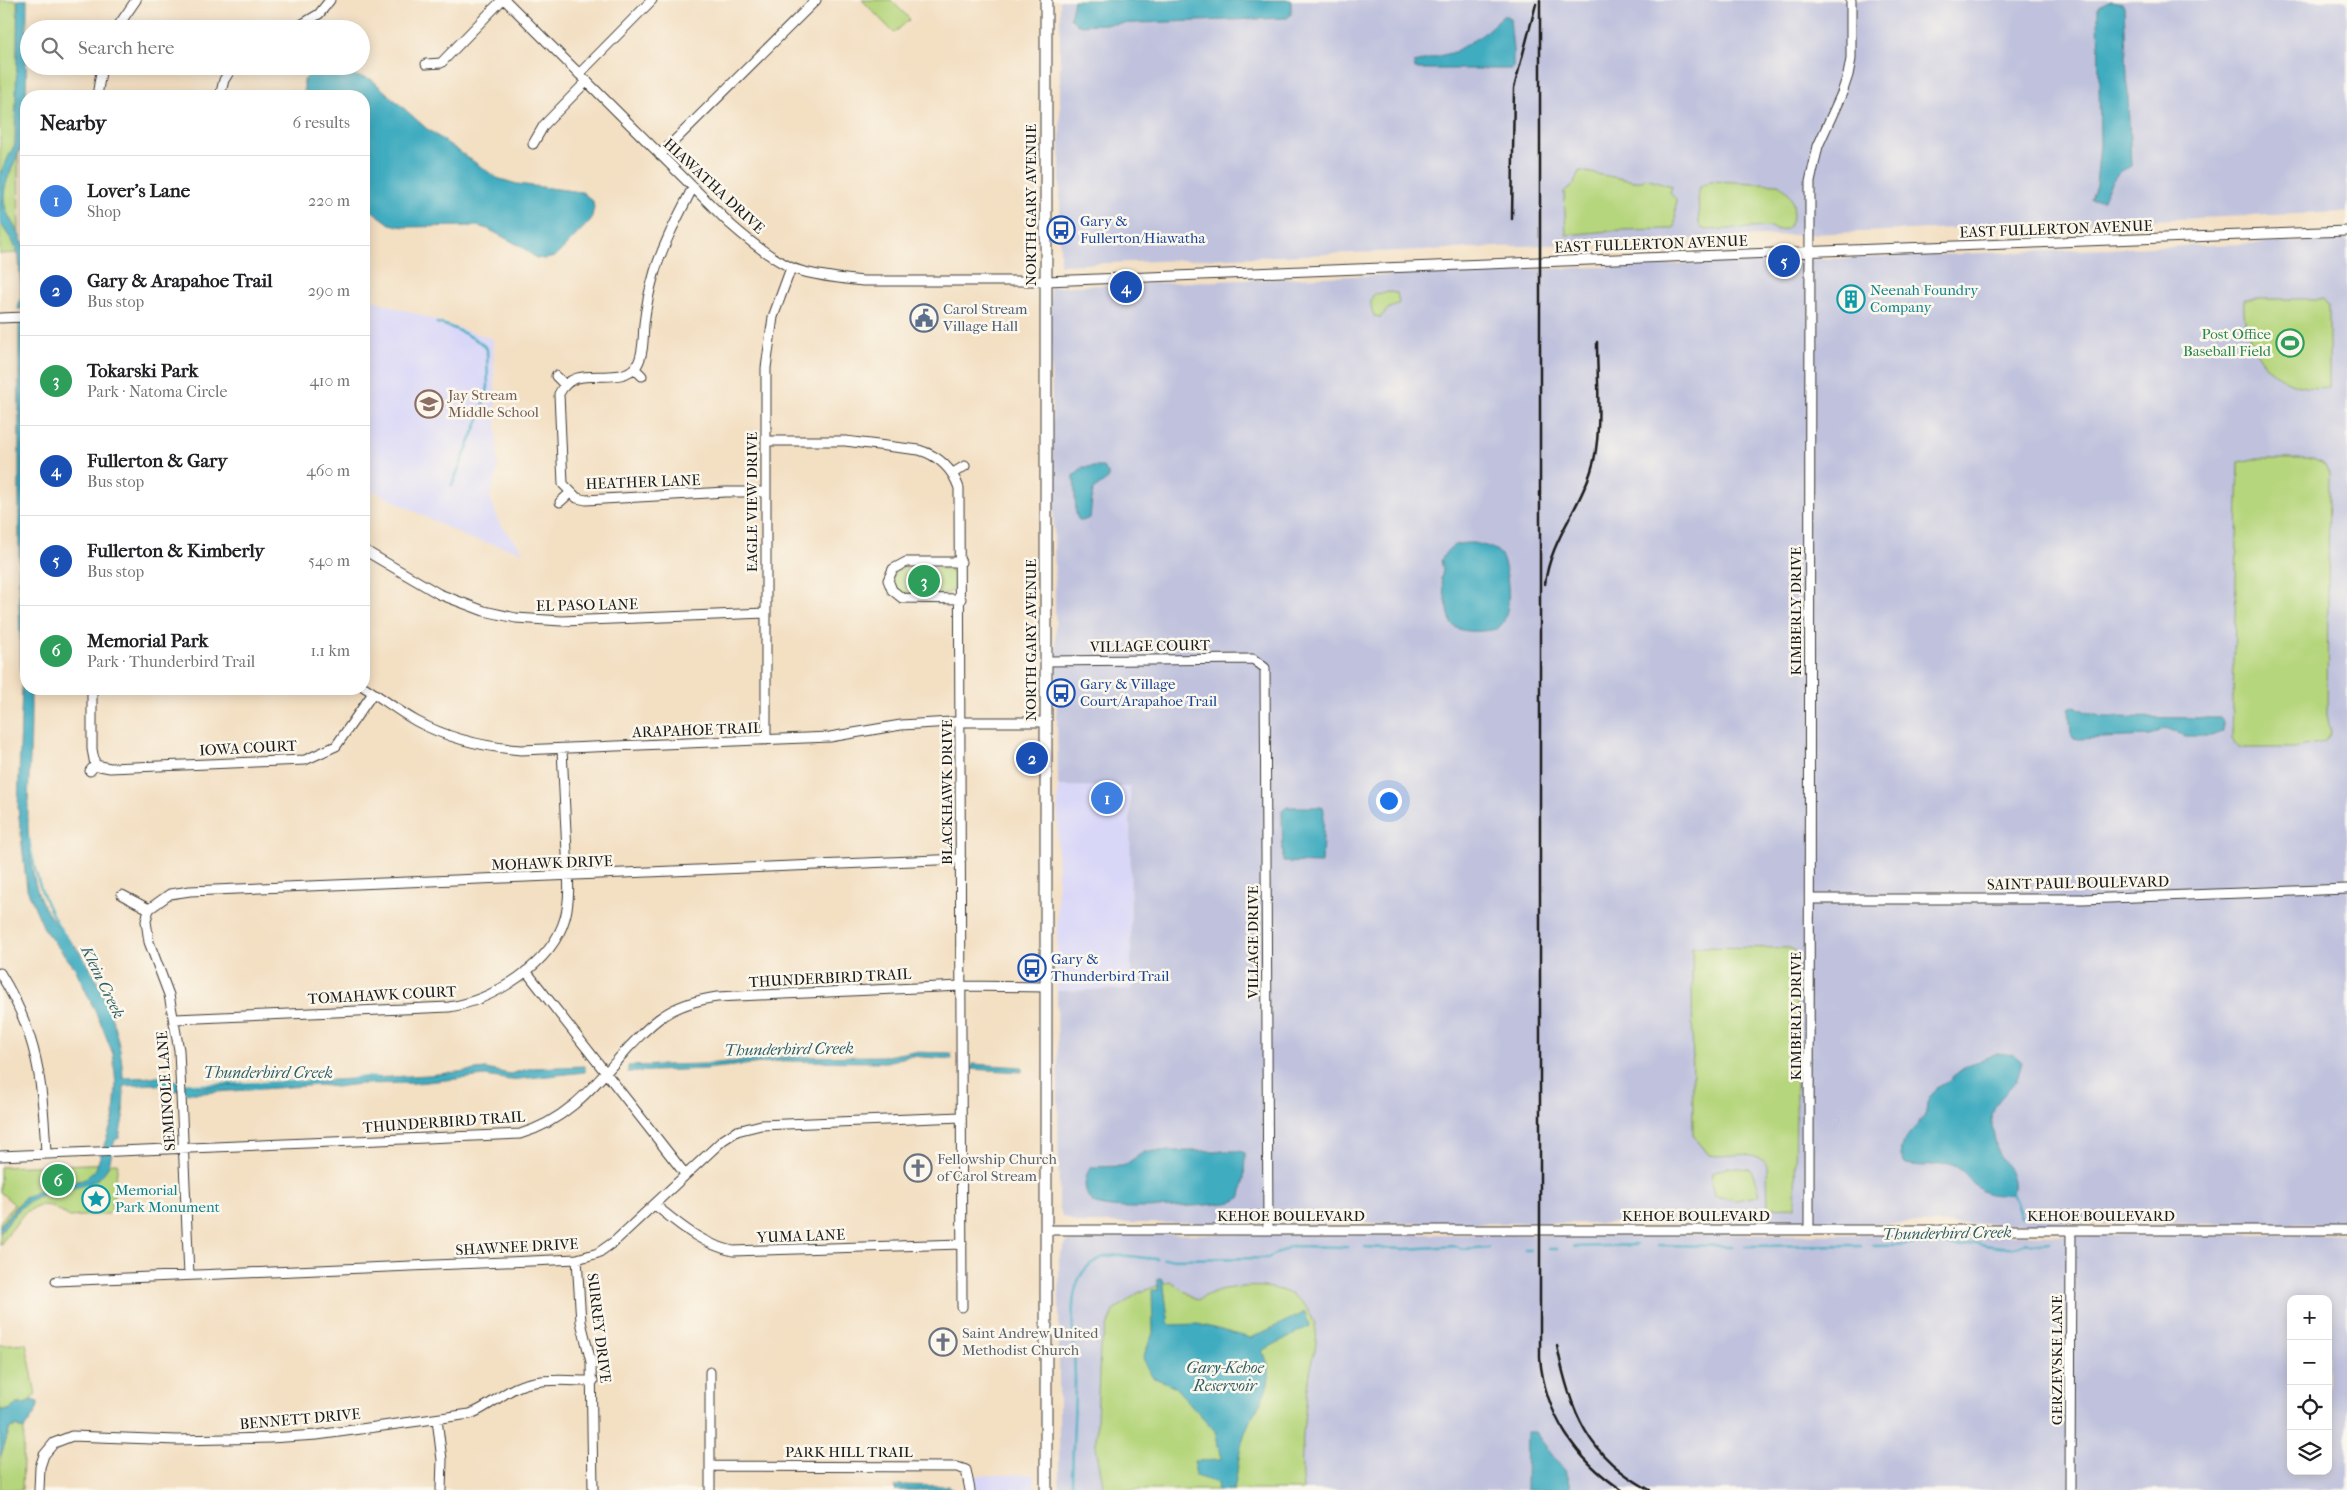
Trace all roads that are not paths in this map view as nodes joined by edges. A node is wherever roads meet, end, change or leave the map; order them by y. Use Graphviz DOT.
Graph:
graph roads {
  1 [pos="136,0"];
  2 [pos="330,0"];
  3 [pos="503,0"];
  4 [pos="652,0"];
  5 [pos="816,0"];
  6 [pos="1046,0"];
  7 [pos="1851,0"];
  8 [pos="122,20"];
  9 [pos="309,20"];
  10 [pos="426,64"];
  11 [pos="579,74"];
  12 [pos="100,75"];
  13 [pos="227,75"];
  14 [pos="587,81"];
  15 [pos="98,90"];
  16 [pos="222,90"];
  17 [pos="534,144"];
  18 [pos="660,155"];
  19 [pos="693,188"];
  20 [pos="2347,231"];
  21 [pos="1810,252"];
  22 [pos="791,268"];
  23 [pos="1046,281"];
  24 [pos="20,317"];
  25 [pos="0,318"];
  26 [pos="634,368"];
  27 [pos="556,376"];
  28 [pos="642,376"];
  29 [pos="565,384"];
  30 [pos="766,441"];
  31 [pos="966,466"];
  32 [pos="953,473"];
  33 [pos="570,492"];
  34 [pos="766,492"];
  35 [pos="560,502"];
  36 [pos="370,553"];
  37 [pos="961,562"];
  38 [pos="961,599"];
  39 [pos="766,613"];
  40 [pos="1253,659"];
  41 [pos="1046,661"];
  42 [pos="370,691"];
  43 [pos="373,693"];
  44 [pos="92,695"];
  45 [pos="960,722"];
  46 [pos="1046,722"];
  47 [pos="766,740"];
  48 [pos="562,749"];
  49 [pos="961,859"];
  50 [pos="568,876"];
  51 [pos="2347,889"];
  52 [pos="122,894"];
  53 [pos="1810,899"];
  54 [pos="149,909"];
  55 [pos="526,971"];
  56 [pos="0,973"];
  57 [pos="961,986"];
  58 [pos="1046,988"];
  59 [pos="175,1019"];
  60 [pos="606,1073"];
  61 [pos="961,1116"];
  62 [pos="184,1149"];
  63 [pos="46,1154"];
  64 [pos="0,1156"];
  65 [pos="685,1174"];
  66 [pos="655,1205"];
  67 [pos="1046,1230"];
  68 [pos="1268,1230"];
  69 [pos="1809,1230"];
  70 [pos="2071,1230"];
  71 [pos="2347,1230"];
  72 [pos="962,1244"];
  73 [pos="576,1259"];
  74 [pos="189,1275"];
  75 [pos="56,1281"];
  76 [pos="962,1307"];
  77 [pos="710,1372"];
  78 [pos="593,1381"];
  79 [pos="437,1419"];
  80 [pos="710,1466"];
  81 [pos="39,1490"];
  82 [pos="441,1490"];
  83 [pos="593,1490"];
  84 [pos="710,1490"];
  85 [pos="970,1490"];
  86 [pos="1046,1490"];
  87 [pos="2070,1490"];
  1 -- 8 [label="street"];
  2 -- 9 [label="street"];
  3 -- 10 [label="street"];
  3 -- 11 [label="street, HIAWATHA DRIVE"];
  4 -- 11 [label="street"];
  5 -- 18 [label="street"];
  6 -- 23 [label="street, NORTH GARY AVENUE"];
  7 -- 21 [label="street, KIMBERLY DRIVE"];
  11 -- 14 [label="street, HIAWATHA DRIVE"];
  12 -- 15 [label="street"];
  13 -- 16 [label="street"];
  14 -- 17 [label="street"];
  14 -- 18 [label="street, HIAWATHA DRIVE"];
  18 -- 19 [label="street, HIAWATHA DRIVE"];
  19 -- 22 [label="street, HIAWATHA DRIVE"];
  19 -- 26 [label="street"];
  20 -- 21 [label="street, EAST FULLERTON AVENUE"];
  21 -- 23 [label="street, EAST FULLERTON AVENUE"];
  21 -- 53 [label="street, KIMBERLY DRIVE"];
  22 -- 23 [label="street, HIAWATHA DRIVE"];
  22 -- 30 [label="street, EAGLE VIEW DRIVE"];
  23 -- 41 [label="street, NORTH GARY AVENUE"];
  24 -- 25 [label="street"];
  26 -- 28 [label="street"];
  26 -- 29 [label="street"];
  27 -- 29 [label="street"];
  29 -- 33 [label="street, HEATHER LANE"];
  30 -- 32 [label="street"];
  30 -- 34 [label="street, EAGLE VIEW DRIVE"];
  31 -- 32 [label="street"];
  32 -- 37 [label="street, BLACKHAWK DRIVE"];
  33 -- 34 [label="street, HEATHER LANE"];
  33 -- 35 [label="street"];
  34 -- 39 [label="street, EAGLE VIEW DRIVE"];
  36 -- 39 [label="street, EL PASO LANE"];
  37 -- 38 [label="street, BLACKHAWK DRIVE"];
  37 -- 38 [label="street"];
  38 -- 45 [label="street, BLACKHAWK DRIVE"];
  39 -- 47 [label="street, EAGLE VIEW DRIVE"];
  40 -- 41 [label="street, VILLAGE COURT"];
  40 -- 68 [label="street, VILLAGE DRIVE"];
  41 -- 46 [label="street, NORTH GARY AVENUE"];
  42 -- 43 [label="street, ARAPAHOE TRAIL"];
  43 -- 44 [label="street, IOWA COURT"];
  43 -- 48 [label="street, ARAPAHOE TRAIL"];
  45 -- 46 [label="street, ARAPAHOE TRAIL"];
  45 -- 47 [label="street, ARAPAHOE TRAIL"];
  45 -- 49 [label="street, BLACKHAWK DRIVE"];
  46 -- 58 [label="street, NORTH GARY AVENUE"];
  47 -- 48 [label="street, ARAPAHOE TRAIL"];
  48 -- 50 [label="street, TOMAHAWK COURT"];
  49 -- 50 [label="street, MOHAWK DRIVE"];
  49 -- 57 [label="street, BLACKHAWK DRIVE"];
  50 -- 54 [label="street, MOHAWK DRIVE"];
  50 -- 55 [label="street, TOMAHAWK COURT"];
  51 -- 53 [label="street, SAINT PAUL BOULEVARD"];
  52 -- 54 [label="street"];
  53 -- 69 [label="street, KIMBERLY DRIVE"];
  54 -- 59 [label="street, SEMINOLE LANE"];
  55 -- 59 [label="street, TOMAHAWK COURT"];
  55 -- 60 [label="street"];
  56 -- 63 [label="street"];
  57 -- 58 [label="street, THUNDERBIRD TRAIL"];
  57 -- 60 [label="street, THUNDERBIRD TRAIL"];
  57 -- 61 [label="street, BLACKHAWK DRIVE"];
  58 -- 67 [label="street, NORTH GARY AVENUE"];
  59 -- 62 [label="street, SEMINOLE LANE"];
  60 -- 62 [label="street, THUNDERBIRD TRAIL"];
  60 -- 65 [label="street"];
  61 -- 65 [label="street, SHAWNEE DRIVE"];
  61 -- 72 [label="street, BLACKHAWK DRIVE"];
  62 -- 63 [label="street, THUNDERBIRD TRAIL"];
  62 -- 74 [label="street, SEMINOLE LANE"];
  63 -- 64 [label="street, THUNDERBIRD TRAIL"];
  65 -- 66 [label="street, SHAWNEE DRIVE"];
  66 -- 72 [label="street, YUMA LANE"];
  66 -- 73 [label="street, SHAWNEE DRIVE"];
  67 -- 68 [label="street, KEHOE BOULEVARD"];
  67 -- 86 [label="street, NORTH GARY AVENUE"];
  68 -- 69 [label="street, KEHOE BOULEVARD"];
  69 -- 70 [label="street, KEHOE BOULEVARD"];
  70 -- 71 [label="street, KEHOE BOULEVARD"];
  70 -- 87 [label="street, GERZEVSKE LANE"];
  72 -- 76 [label="street, BLACKHAWK DRIVE"];
  73 -- 74 [label="street, SHAWNEE DRIVE"];
  73 -- 78 [label="street, SURREY DRIVE"];
  74 -- 75 [label="street, SHAWNEE DRIVE"];
  77 -- 80 [label="street"];
  78 -- 79 [label="street, BENNETT DRIVE"];
  78 -- 83 [label="street, SURREY DRIVE"];
  79 -- 81 [label="street, BENNETT DRIVE"];
  79 -- 82 [label="street"];
  80 -- 84 [label="street"];
  80 -- 85 [label="street, PARK HILL TRAIL"];
}
